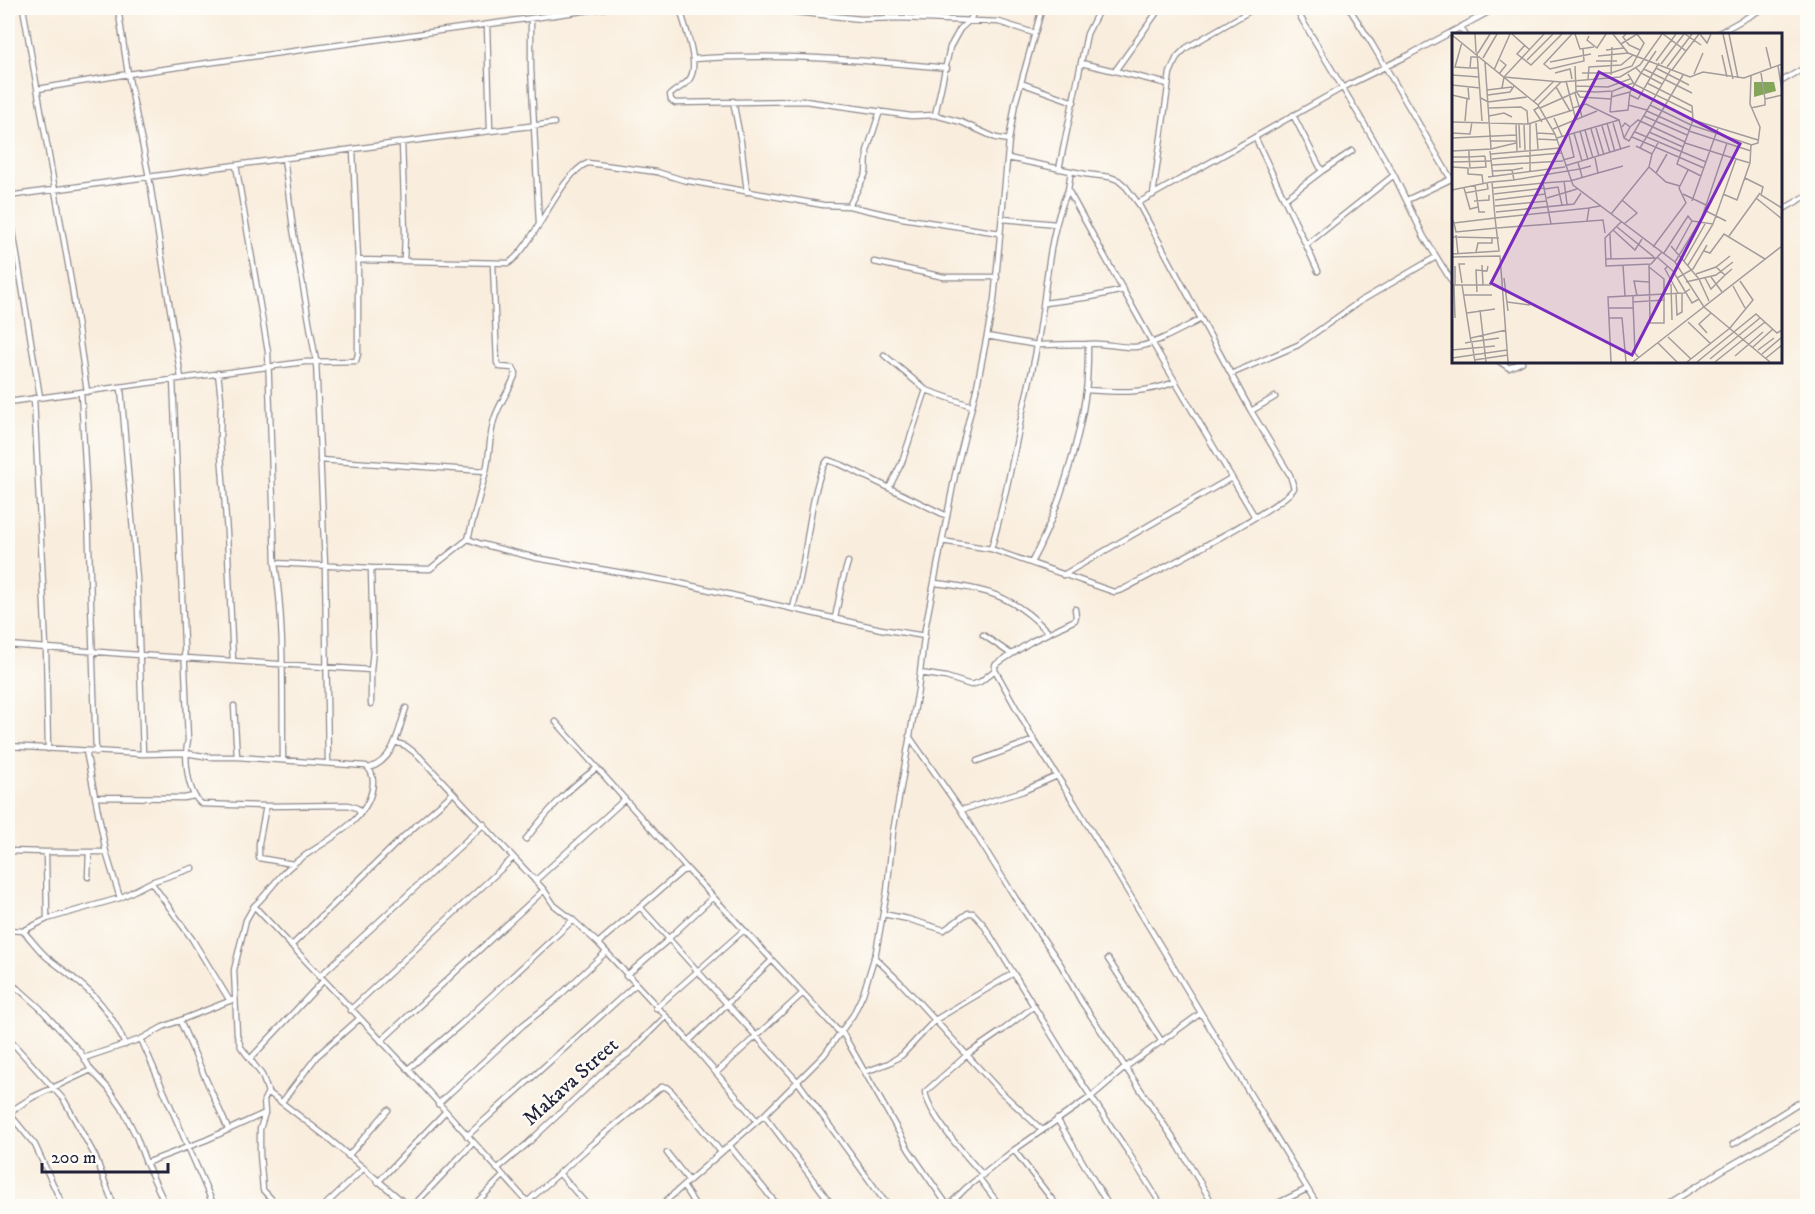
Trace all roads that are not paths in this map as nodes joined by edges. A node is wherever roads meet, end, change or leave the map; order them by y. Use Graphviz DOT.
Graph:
graph roads {
  1 [pos="23,8"];
  2 [pos="118,8"];
  3 [pos="605,8"];
  4 [pos="680,8"];
  5 [pos="755,8"];
  6 [pos="976,8"];
  7 [pos="1042,8"];
  8 [pos="1100,8"];
  9 [pos="1160,8"];
  10 [pos="1255,8"];
  11 [pos="1295,8"];
  12 [pos="1349,8"];
  13 [pos="1496,8"];
  14 [pos="1764,8"];
  15 [pos="783,9"];
  16 [pos="574,10"];
  17 [pos="531,18"];
  18 [pos="970,20"];
  19 [pos="487,25"];
  20 [pos="1460,27"];
  21 [pos="1034,33"];
  22 [pos="1464,33"];
  23 [pos="1719,33"];
  24 [pos="693,59"];
  25 [pos="1081,63"];
  26 [pos="1808,66"];
  27 [pos="1385,67"];
  28 [pos="947,68"];
  29 [pos="1115,71"];
  30 [pos="128,74"];
  31 [pos="1782,81"];
  32 [pos="1020,83"];
  33 [pos="1168,84"];
  34 [pos="1342,88"];
  35 [pos="38,89"];
  36 [pos="733,101"];
  37 [pos="1074,102"];
  38 [pos="880,111"];
  39 [pos="935,115"];
  40 [pos="1293,115"];
  41 [pos="554,123"];
  42 [pos="534,125"];
  43 [pos="490,130"];
  44 [pos="1255,137"];
  45 [pos="1009,140"];
  46 [pos="402,142"];
  47 [pos="353,150"];
  48 [pos="1352,151"];
  49 [pos="284,158"];
  50 [pos="1008,158"];
  51 [pos="236,165"];
  52 [pos="1059,169"];
  53 [pos="1071,171"];
  54 [pos="1322,171"];
  55 [pos="1394,175"];
  56 [pos="149,177"];
  57 [pos="1452,179"];
  58 [pos="55,190"];
  59 [pos="1068,190"];
  60 [pos="747,192"];
  61 [pos="1153,195"];
  62 [pos="1808,195"];
  63 [pos="8,198"];
  64 [pos="1284,199"];
  65 [pos="1407,200"];
  66 [pos="1138,203"];
  67 [pos="849,206"];
  68 [pos="1782,210"];
  69 [pos="1003,219"];
  70 [pos="538,223"];
  71 [pos="1056,224"];
  72 [pos="1000,232"];
  73 [pos="1306,245"];
  74 [pos="1436,257"];
  75 [pos="358,260"];
  76 [pos="404,261"];
  77 [pos="874,262"];
  78 [pos="493,264"];
  79 [pos="1318,271"];
  80 [pos="997,277"];
  81 [pos="1452,282"];
  82 [pos="1124,291"];
  83 [pos="1044,303"];
  84 [pos="1201,320"];
  85 [pos="987,336"];
  86 [pos="1088,344"];
  87 [pos="1153,344"];
  88 [pos="1037,345"];
  89 [pos="884,355"];
  90 [pos="316,361"];
  91 [pos="1501,363"];
  92 [pos="1520,363"];
  93 [pos="268,367"];
  94 [pos="218,373"];
  95 [pos="1231,374"];
  96 [pos="181,378"];
  97 [pos="173,379"];
  98 [pos="1175,382"];
  99 [pos="122,388"];
  100 [pos="926,390"];
  101 [pos="1087,390"];
  102 [pos="84,392"];
  103 [pos="37,397"];
  104 [pos="1275,397"];
  105 [pos="8,402"];
  106 [pos="972,406"];
  107 [pos="1251,411"];
  108 [pos="320,460"];
  109 [pos="486,471"];
  110 [pos="1231,478"];
  111 [pos="889,488"];
  112 [pos="947,516"];
  113 [pos="1255,517"];
  114 [pos="468,539"];
  115 [pos="942,541"];
  116 [pos="991,549"];
  117 [pos="848,562"];
  118 [pos="275,563"];
  119 [pos="1031,563"];
  120 [pos="325,565"];
  121 [pos="371,568"];
  122 [pos="1063,575"];
  123 [pos="934,583"];
  124 [pos="793,608"];
  125 [pos="1075,609"];
  126 [pos="835,618"];
  127 [pos="1048,632"];
  128 [pos="983,635"];
  129 [pos="925,636"];
  130 [pos="8,645"];
  131 [pos="46,647"];
  132 [pos="93,651"];
  133 [pos="1011,654"];
  134 [pos="139,655"];
  135 [pos="186,657"];
  136 [pos="232,661"];
  137 [pos="281,663"];
  138 [pos="327,667"];
  139 [pos="371,670"];
  140 [pos="995,670"];
  141 [pos="920,673"];
  142 [pos="371,704"];
  143 [pos="234,706"];
  144 [pos="406,708"];
  145 [pos="556,722"];
  146 [pos="909,736"];
  147 [pos="1034,740"];
  148 [pos="395,742"];
  149 [pos="8,746"];
  150 [pos="48,749"];
  151 [pos="86,751"];
  152 [pos="96,752"];
  153 [pos="185,753"];
  154 [pos="143,754"];
  155 [pos="237,757"];
  156 [pos="283,759"];
  157 [pos="977,761"];
  158 [pos="328,763"];
  159 [pos="369,768"];
  160 [pos="597,768"];
  161 [pos="1057,776"];
  162 [pos="452,794"];
  163 [pos="194,796"];
  164 [pos="96,797"];
  165 [pos="625,799"];
  166 [pos="266,806"];
  167 [pos="960,808"];
  168 [pos="360,813"];
  169 [pos="484,824"];
  170 [pos="526,840"];
  171 [pos="8,851"];
  172 [pos="46,852"];
  173 [pos="89,852"];
  174 [pos="106,852"];
  175 [pos="513,858"];
  176 [pos="293,864"];
  177 [pos="193,868"];
  178 [pos="688,870"];
  179 [pos="88,877"];
  180 [pos="535,881"];
  181 [pos="151,882"];
  182 [pos="544,890"];
  183 [pos="713,897"];
  184 [pos="120,898"];
  185 [pos="254,906"];
  186 [pos="641,908"];
  187 [pos="883,914"];
  188 [pos="47,919"];
  189 [pos="573,920"];
  190 [pos="8,930"];
  191 [pos="744,930"];
  192 [pos="23,931"];
  193 [pos="669,938"];
  194 [pos="598,944"];
  195 [pos="291,946"];
  196 [pos="605,953"];
  197 [pos="874,957"];
  198 [pos="1108,959"];
  199 [pos="772,960"];
  200 [pos="699,971"];
  201 [pos="1012,974"];
  202 [pos="626,976"];
  203 [pos="321,979"];
  204 [pos="8,982"];
  205 [pos="634,985"];
  206 [pos="803,993"];
  207 [pos="232,1000"];
  208 [pos="728,1004"];
  209 [pos="1034,1006"];
  210 [pos="656,1008"];
  211 [pos="350,1010"];
  212 [pos="1201,1013"];
  213 [pos="665,1017"];
  214 [pos="359,1019"];
  215 [pos="935,1020"];
  216 [pos="180,1021"];
  217 [pos="841,1033"];
  218 [pos="756,1036"];
  219 [pos="8,1038"];
  220 [pos="141,1039"];
  221 [pos="381,1041"];
  222 [pos="689,1041"];
  223 [pos="1162,1042"];
  224 [pos="124,1045"];
  225 [pos="968,1054"];
  226 [pos="84,1058"];
  227 [pos="251,1058"];
  228 [pos="1126,1067"];
  229 [pos="408,1069"];
  230 [pos="91,1070"];
  231 [pos="865,1072"];
  232 [pos="716,1073"];
  233 [pos="798,1082"];
  234 [pos="51,1088"];
  235 [pos="268,1092"];
  236 [pos="1092,1096"];
  237 [pos="1808,1097"];
  238 [pos="282,1102"];
  239 [pos="438,1104"];
  240 [pos="388,1110"];
  241 [pos="8,1113"];
  242 [pos="265,1113"];
  243 [pos="445,1113"];
  244 [pos="764,1114"];
  245 [pos="1057,1119"];
  246 [pos="757,1121"];
  247 [pos="1808,1121"];
  248 [pos="228,1130"];
  249 [pos="1042,1130"];
  250 [pos="467,1136"];
  251 [pos="473,1143"];
  252 [pos="1733,1144"];
  253 [pos="729,1145"];
  254 [pos="188,1147"];
  255 [pos="1014,1150"];
  256 [pos="721,1152"];
  257 [pos="667,1153"];
  258 [pos="348,1156"];
  259 [pos="146,1163"];
  260 [pos="364,1168"];
  261 [pos="497,1170"];
  262 [pos="559,1173"];
  263 [pos="503,1176"];
  264 [pos="981,1176"];
  265 [pos="689,1180"];
  266 [pos="378,1182"];
  267 [pos="683,1186"];
  268 [pos="1307,1189"];
  269 [pos="402,1202"];
  270 [pos="529,1204"];
  271 [pos="63,1206"];
  272 [pos="114,1206"];
  273 [pos="166,1206"];
  274 [pos="214,1206"];
  275 [pos="278,1206"];
  276 [pos="324,1206"];
  277 [pos="398,1206"];
  278 [pos="408,1206"];
  279 [pos="413,1206"];
  280 [pos="473,1206"];
  281 [pos="588,1206"];
  282 [pos="660,1206"];
  283 [pos="696,1206"];
  284 [pos="778,1206"];
  285 [pos="833,1206"];
  286 [pos="888,1206"];
  287 [pos="948,1206"];
  288 [pos="1000,1206"];
  289 [pos="1057,1206"];
  290 [pos="1109,1206"];
  291 [pos="1162,1206"];
  292 [pos="1214,1206"];
  293 [pos="1272,1206"];
  294 [pos="1318,1206"];
  295 [pos="1665,1206"];
  1 -- 35 [label="street"];
  2 -- 30 [label="street"];
  3 -- 16 [label="street"];
  4 -- 24 [label="street"];
  5 -- 15 [label="street"];
  6 -- 18 [label="street"];
  7 -- 21 [label="street"];
  8 -- 25 [label="street"];
  9 -- 29 [label="street"];
  10 -- 33 [label="street"];
  11 -- 34 [label="street"];
  12 -- 27 [label="street"];
  13 -- 20 [label="street"];
  14 -- 23 [label="street"];
  15 -- 18 [label="street"];
  16 -- 17 [label="street"];
  17 -- 19 [label="street"];
  17 -- 42 [label="street"];
  18 -- 21 [label="street"];
  18 -- 28 [label="street"];
  19 -- 30 [label="street"];
  19 -- 43 [label="street"];
  20 -- 22 [label="street"];
  20 -- 27 [label="street"];
  21 -- 32 [label="street"];
  24 -- 28 [label="street"];
  24 -- 36 [label="street"];
  25 -- 29 [label="street"];
  25 -- 37 [label="street"];
  26 -- 31 [label="street"];
  27 -- 34 [label="street"];
  27 -- 57 [label="street"];
  28 -- 39 [label="street"];
  29 -- 33 [label="street"];
  30 -- 35 [label="street"];
  30 -- 56 [label="street"];
  32 -- 37 [label="street"];
  32 -- 45 [label="street"];
  33 -- 61 [label="street"];
  34 -- 40 [label="street"];
  34 -- 55 [label="street"];
  35 -- 58 [label="street"];
  36 -- 38 [label="street"];
  36 -- 60 [label="street"];
  37 -- 52 [label="street"];
  38 -- 39 [label="street"];
  38 -- 67 [label="street"];
  39 -- 45 [label="street"];
  40 -- 44 [label="street"];
  40 -- 54 [label="street"];
  41 -- 42 [label="street"];
  42 -- 43 [label="street"];
  42 -- 70 [label="street"];
  43 -- 46 [label="street"];
  44 -- 61 [label="street"];
  44 -- 64 [label="street"];
  45 -- 50 [label="street"];
  46 -- 47 [label="street"];
  46 -- 76 [label="street"];
  47 -- 49 [label="street"];
  47 -- 75 [label="street"];
  48 -- 54 [label="street"];
  49 -- 51 [label="street"];
  49 -- 90 [label="street"];
  50 -- 52 [label="street"];
  50 -- 69 [label="street"];
  51 -- 56 [label="street"];
  51 -- 93 [label="street"];
  52 -- 53 [label="street"];
  53 -- 59 [label="street"];
  53 -- 66 [label="street"];
  54 -- 64 [label="street"];
  55 -- 65 [label="street"];
  55 -- 73 [label="street"];
  56 -- 58 [label="street"];
  56 -- 96 [label="street"];
  57 -- 65 [label="street"];
  58 -- 63 [label="street"];
  58 -- 102 [label="street"];
  59 -- 71 [label="street"];
  59 -- 82 [label="street"];
  60 -- 67 [label="street"];
  60 -- 70 [label="street"];
  61 -- 66 [label="street"];
  62 -- 68 [label="street"];
  63 -- 103 [label="street"];
  64 -- 73 [label="street"];
  65 -- 74 [label="street"];
  66 -- 84 [label="street"];
  67 -- 72 [label="street"];
  69 -- 71 [label="street"];
  69 -- 72 [label="street"];
  70 -- 78 [label="street"];
  71 -- 83 [label="street"];
  72 -- 80 [label="street"];
  73 -- 79 [label="street"];
  74 -- 81 [label="street"];
  74 -- 95 [label="street"];
  75 -- 76 [label="street"];
  75 -- 90 [label="street"];
  76 -- 78 [label="street"];
  77 -- 80 [label="street"];
  78 -- 109 [label="street"];
  80 -- 85 [label="street"];
  82 -- 83 [label="street"];
  82 -- 87 [label="street"];
  83 -- 88 [label="street"];
  84 -- 87 [label="street"];
  84 -- 95 [label="street"];
  85 -- 88 [label="street"];
  85 -- 106 [label="street"];
  86 -- 87 [label="street"];
  86 -- 88 [label="street"];
  86 -- 101 [label="street"];
  87 -- 98 [label="street"];
  88 -- 116 [label="street"];
  89 -- 100 [label="street"];
  90 -- 93 [label="street"];
  90 -- 108 [label="street"];
  91 -- 92 [label="street"];
  93 -- 94 [label="street"];
  93 -- 118 [label="street"];
  94 -- 96 [label="street"];
  94 -- 136 [label="street"];
  95 -- 107 [label="street"];
  96 -- 97 [label="street"];
  97 -- 99 [label="street"];
  97 -- 135 [label="street"];
  98 -- 101 [label="street"];
  98 -- 110 [label="street"];
  99 -- 102 [label="street"];
  99 -- 134 [label="street"];
  100 -- 106 [label="street"];
  100 -- 111 [label="street"];
  101 -- 119 [label="street"];
  102 -- 103 [label="street"];
  102 -- 132 [label="street"];
  103 -- 105 [label="street"];
  103 -- 131 [label="street"];
  104 -- 107 [label="street"];
  106 -- 112 [label="street"];
  107 -- 113 [label="street"];
  108 -- 109 [label="street"];
  108 -- 120 [label="street"];
  109 -- 114 [label="street"];
  110 -- 113 [label="street"];
  110 -- 122 [label="street"];
  111 -- 112 [label="street"];
  111 -- 124 [label="street"];
  112 -- 115 [label="street"];
  113 -- 122 [label="street"];
  114 -- 121 [label="street"];
  114 -- 124 [label="street"];
  115 -- 116 [label="street"];
  115 -- 123 [label="street"];
  116 -- 119 [label="street"];
  117 -- 126 [label="street"];
  118 -- 120 [label="street"];
  118 -- 137 [label="street"];
  119 -- 122 [label="street"];
  120 -- 121 [label="street"];
  120 -- 138 [label="street"];
  121 -- 139 [label="street"];
  123 -- 127 [label="street"];
  123 -- 129 [label="street"];
  124 -- 126 [label="street"];
  125 -- 127 [label="street"];
  126 -- 129 [label="street"];
  127 -- 133 [label="street"];
  128 -- 133 [label="street"];
  129 -- 141 [label="street"];
  130 -- 131 [label="street"];
  131 -- 132 [label="street"];
  131 -- 150 [label="street"];
  132 -- 134 [label="street"];
  132 -- 152 [label="street"];
  133 -- 140 [label="street"];
  134 -- 135 [label="street"];
  134 -- 154 [label="street"];
  135 -- 136 [label="street"];
  135 -- 153 [label="street"];
  136 -- 137 [label="street"];
  137 -- 138 [label="street"];
  137 -- 156 [label="street"];
  138 -- 139 [label="street"];
  138 -- 158 [label="street"];
  139 -- 142 [label="street"];
  140 -- 141 [label="street"];
  140 -- 147 [label="street"];
  141 -- 146 [label="street"];
  143 -- 155 [label="street"];
  144 -- 148 [label="street"];
  145 -- 160 [label="street"];
  146 -- 167 [label="street"];
  146 -- 187 [label="street"];
  147 -- 157 [label="street"];
  147 -- 161 [label="street"];
  148 -- 159 [label="street"];
  148 -- 162 [label="street"];
  149 -- 150 [label="street"];
  150 -- 151 [label="street"];
  151 -- 152 [label="street"];
  151 -- 164 [label="street"];
  152 -- 154 [label="street"];
  153 -- 154 [label="street"];
  153 -- 155 [label="street"];
  153 -- 163 [label="street"];
  155 -- 156 [label="street"];
  156 -- 158 [label="street"];
  158 -- 159 [label="street"];
  159 -- 168 [label="street"];
  160 -- 165 [label="street"];
  160 -- 170 [label="street"];
  161 -- 167 [label="street"];
  161 -- 212 [label="street"];
  162 -- 169 [label="street"];
  162 -- 195 [label="street"];
  163 -- 164 [label="street"];
  163 -- 166 [label="street"];
  164 -- 174 [label="street"];
  165 -- 178 [label="street"];
  165 -- 180 [label="street"];
  166 -- 168 [label="street"];
  166 -- 176 [label="street"];
  167 -- 228 [label="street"];
  168 -- 176 [label="street"];
  169 -- 175 [label="street"];
  169 -- 203 [label="street"];
  171 -- 172 [label="street"];
  172 -- 173 [label="street"];
  172 -- 188 [label="street"];
  173 -- 174 [label="street"];
  173 -- 179 [label="street"];
  174 -- 184 [label="street"];
  175 -- 180 [label="street"];
  175 -- 211 [label="street"];
  176 -- 185 [label="street"];
  177 -- 181 [label="street"];
  178 -- 183 [label="street"];
  178 -- 186 [label="street"];
  180 -- 182 [label="street"];
  181 -- 184 [label="street"];
  181 -- 207 [label="street"];
  182 -- 189 [label="street"];
  182 -- 221 [label="street"];
  183 -- 191 [label="street"];
  183 -- 193 [label="street"];
  184 -- 188 [label="street"];
  185 -- 195 [label="street"];
  185 -- 207 [label="street"];
  186 -- 193 [label="street"];
  186 -- 194 [label="street"];
  187 -- 197 [label="street"];
  187 -- 201 [label="street"];
  188 -- 192 [label="street"];
  189 -- 194 [label="street"];
  189 -- 229 [label="street"];
  190 -- 192 [label="street"];
  191 -- 199 [label="street"];
  191 -- 200 [label="street"];
  192 -- 224 [label="street"];
  193 -- 200 [label="street"];
  193 -- 202 [label="street"];
  194 -- 196 [label="street"];
  195 -- 203 [label="street"];
  196 -- 202 [label="street"];
  196 -- 239 [label="street"];
  197 -- 215 [label="street"];
  197 -- 217 [label="street"];
  198 -- 223 [label="street"];
  199 -- 206 [label="street"];
  199 -- 208 [label="street"];
  200 -- 208 [label="street"];
  200 -- 210 [label="street"];
  201 -- 209 [label="street"];
  201 -- 215 [label="street"];
  202 -- 205 [label="street"];
  203 -- 211 [label="street"];
  203 -- 227 [label="street"];
  204 -- 226 [label="street"];
  205 -- 210 [label="street"];
  205 -- 250 [label="street"];
  206 -- 217 [label="street"];
  206 -- 218 [label="street"];
  207 -- 216 [label="street"];
  207 -- 227 [label="street"];
  208 -- 218 [label="street"];
  208 -- 222 [label="street"];
  209 -- 225 [label="street"];
  209 -- 236 [label="street"];
  210 -- 213 [label="street"];
  211 -- 214 [label="street"];
  212 -- 223 [label="street"];
  212 -- 268 [label="street"];
  213 -- 222 [label="street"];
  213 -- 261 [label="street, Makava Street"];
  214 -- 221 [label="street"];
  214 -- 238 [label="street"];
  215 -- 225 [label="street"];
  215 -- 231 [label="street"];
  216 -- 220 [label="street"];
  216 -- 248 [label="street"];
  217 -- 231 [label="street"];
  217 -- 233 [label="street"];
  218 -- 232 [label="street"];
  218 -- 233 [label="street"];
  219 -- 234 [label="street"];
  220 -- 224 [label="street"];
  220 -- 254 [label="street"];
  221 -- 229 [label="street"];
  222 -- 232 [label="street"];
  223 -- 228 [label="street"];
  224 -- 226 [label="street"];
  225 -- 249 [label="street"];
  225 -- 264 [label="street"];
  226 -- 230 [label="street"];
  227 -- 235 [label="street"];
  228 -- 236 [label="street"];
  228 -- 292 [label="street"];
  229 -- 239 [label="street"];
  230 -- 234 [label="street"];
  230 -- 259 [label="street"];
  231 -- 287 [label="street"];
  232 -- 246 [label="street"];
  233 -- 244 [label="street"];
  233 -- 286 [label="street"];
  234 -- 241 [label="street"];
  234 -- 272 [label="street"];
  235 -- 238 [label="street"];
  235 -- 242 [label="street"];
  236 -- 245 [label="street"];
  236 -- 291 [label="street"];
  237 -- 252 [label="street"];
  238 -- 258 [label="street"];
  239 -- 243 [label="street"];
  240 -- 258 [label="street"];
  241 -- 271 [label="street"];
  242 -- 248 [label="street"];
  242 -- 275 [label="street"];
  243 -- 250 [label="street"];
  243 -- 266 [label="street"];
  244 -- 246 [label="street"];
  244 -- 285 [label="street"];
  245 -- 249 [label="street"];
  245 -- 290 [label="street"];
  246 -- 253 [label="street"];
  247 -- 295 [label="street"];
  248 -- 254 [label="street"];
  249 -- 255 [label="street"];
  250 -- 251 [label="street"];
  251 -- 261 [label="street"];
  251 -- 279 [label="street"];
  253 -- 256 [label="street"];
  253 -- 284 [label="street"];
  254 -- 259 [label="street"];
  254 -- 274 [label="street"];
  255 -- 264 [label="street"];
  255 -- 289 [label="street"];
  256 -- 262 [label="street"];
  256 -- 265 [label="street"];
  257 -- 265 [label="street"];
  258 -- 260 [label="street"];
  259 -- 273 [label="street"];
  260 -- 266 [label="street"];
  260 -- 276 [label="street"];
  261 -- 263 [label="street"];
  262 -- 270 [label="street"];
  262 -- 281 [label="street"];
  263 -- 270 [label="street"];
  263 -- 280 [label="street"];
  264 -- 287 [label="street"];
  264 -- 288 [label="street"];
  265 -- 267 [label="street"];
  266 -- 269 [label="street"];
  267 -- 282 [label="street"];
  267 -- 283 [label="street"];
  268 -- 293 [label="street"];
  268 -- 294 [label="street"];
  269 -- 277 [label="street"];
  269 -- 278 [label="street"];
}
